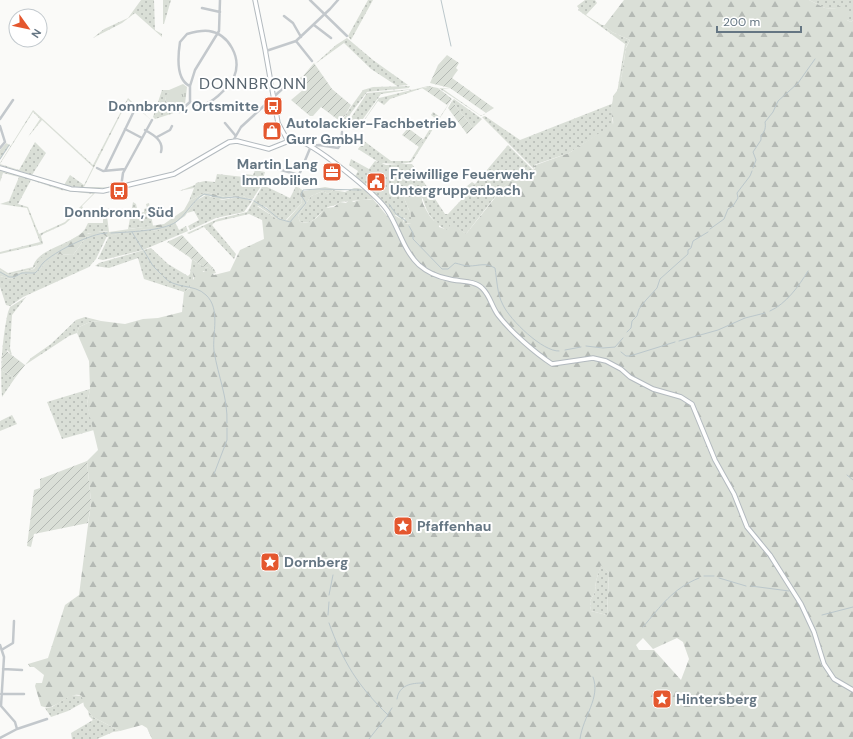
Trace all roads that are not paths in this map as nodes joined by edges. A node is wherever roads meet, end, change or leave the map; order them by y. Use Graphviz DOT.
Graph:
graph roads {
  1 [pos="220,0"];
  2 [pos="255,0"];
  3 [pos="310,0"];
  4 [pos="338,0"];
  5 [pos="202,8"];
  6 [pos="220,12"];
  7 [pos="326,14"];
  8 [pos="284,16"];
  9 [pos="314,25"];
  10 [pos="218,35"];
  11 [pos="347,36"];
  12 [pos="301,37"];
  13 [pos="331,38"];
  14 [pos="296,41"];
  15 [pos="266,51"];
  16 [pos="312,61"];
  17 [pos="292,80"];
  18 [pos="190,86"];
  19 [pos="274,98"];
  20 [pos="13,100"];
  21 [pos="190,102"];
  22 [pos="134,111"];
  23 [pos="179,112"];
  24 [pos="0,119"];
  25 [pos="152,120"];
  26 [pos="225,123"];
  27 [pos="0,126"];
  28 [pos="172,126"];
  29 [pos="125,129"];
  30 [pos="145,130"];
  31 [pos="342,132"];
  32 [pos="235,136"];
  33 [pos="158,137"];
  34 [pos="142,138"];
  35 [pos="233,141"];
  36 [pos="288,141"];
  37 [pos="312,146"];
  38 [pos="0,148"];
  39 [pos="161,152"];
  40 [pos="0,168"];
  41 [pos="96,168"];
  42 [pos="126,168"];
  43 [pos="274,168"];
  44 [pos="105,171"];
  45 [pos="121,187"];
  46 [pos="14,621"];
  47 [pos="0,645"];
  48 [pos="2,649"];
  49 [pos="3,669"];
  50 [pos="22,670"];
  51 [pos="853,690"];
  52 [pos="1,694"];
  53 [pos="24,694"];
  54 [pos="47,719"];
  55 [pos="17,729"];
  56 [pos="0,738"];
  1 -- 6 [label="street"];
  2 -- 15 [label="street"];
  3 -- 7 [label="street"];
  4 -- 7 [label="street"];
  5 -- 6 [label="street"];
  6 -- 10 [label="street"];
  7 -- 9 [label="street"];
  7 -- 11 [label="street"];
  8 -- 12 [label="street"];
  9 -- 12 [label="street"];
  9 -- 13 [label="street"];
  10 -- 18 [label="street"];
  10 -- 18 [label="street"];
  10 -- 21 [label="street"];
  12 -- 14 [label="street"];
  14 -- 15 [label="street"];
  14 -- 16 [label="street"];
  15 -- 19 [label="street"];
  17 -- 19 [label="street"];
  18 -- 21 [label="street"];
  19 -- 32 [label="street"];
  19 -- 36 [label="street"];
  20 -- 24 [label="street"];
  21 -- 23 [label="street"];
  22 -- 29 [label="street"];
  25 -- 30 [label="street"];
  26 -- 32 [label="street"];
  27 -- 38 [label="street"];
  28 -- 33 [label="street"];
  29 -- 34 [label="street"];
  29 -- 44 [label="street"];
  30 -- 33 [label="street"];
  30 -- 34 [label="street"];
  31 -- 37 [label="street"];
  32 -- 35 [label="street"];
  33 -- 39 [label="street"];
  34 -- 42 [label="street"];
  35 -- 36 [label="street"];
  35 -- 45 [label="street"];
  36 -- 37 [label="street"];
  37 -- 43 [label="street"];
  37 -- 51 [label="street"];
  40 -- 45 [label="street"];
  41 -- 44 [label="street"];
  42 -- 44 [label="street"];
  42 -- 45 [label="street"];
  46 -- 48 [label="street"];
  47 -- 48 [label="street"];
  48 -- 49 [label="street"];
  49 -- 50 [label="street"];
  49 -- 52 [label="street"];
  52 -- 53 [label="street"];
  52 -- 55 [label="street"];
  54 -- 55 [label="street"];
  55 -- 56 [label="street"];
}
